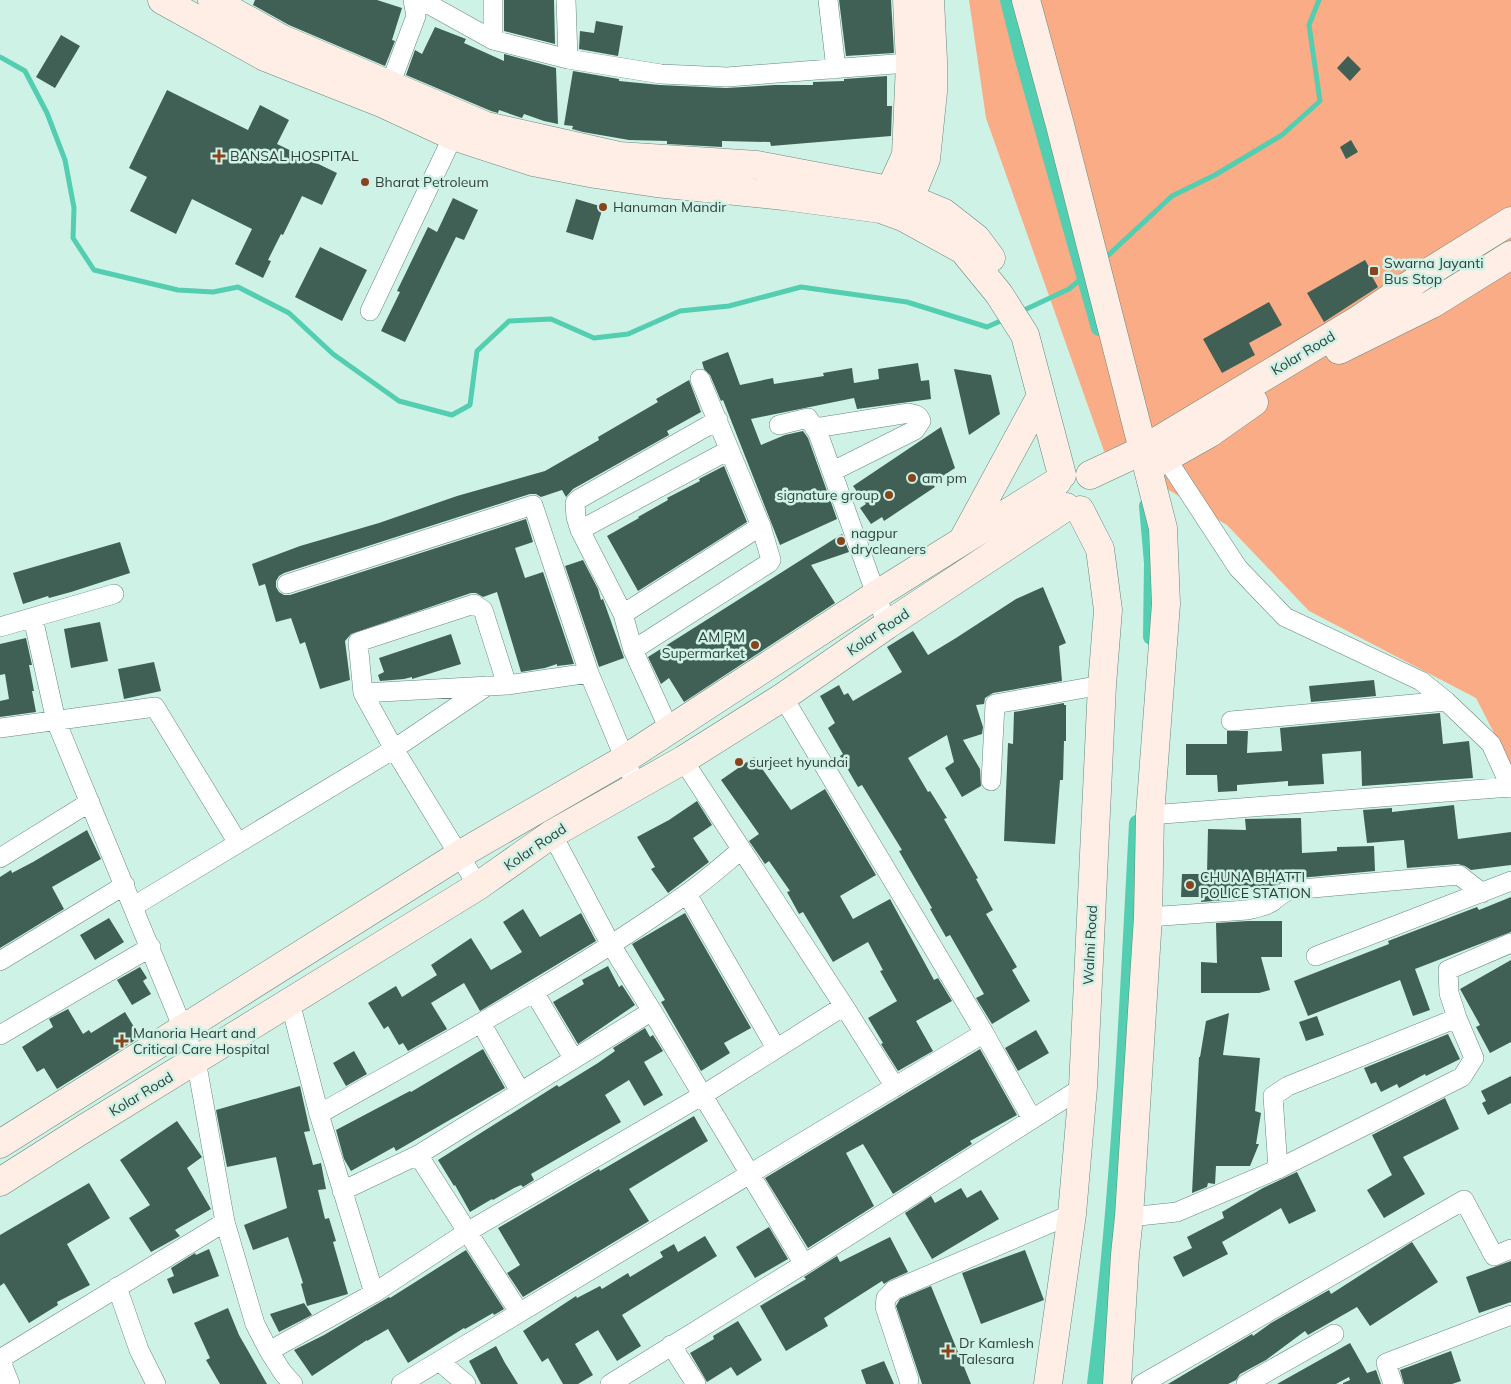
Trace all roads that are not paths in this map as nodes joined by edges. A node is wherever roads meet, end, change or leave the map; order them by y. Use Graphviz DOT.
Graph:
graph roads {
  1 [pos="162,0"];
  2 [pos="212,0"];
  3 [pos="413,0"];
  4 [pos="421,0"];
  5 [pos="493,0"];
  6 [pos="566,0"];
  7 [pos="828,0"];
  8 [pos="907,0"];
  9 [pos="930,0"];
  10 [pos="1026,0"];
  11 [pos="493,40"];
  12 [pos="568,59"];
  13 [pos="922,62"];
  14 [pos="836,69"];
  15 [pos="390,85"];
  16 [pos="453,136"];
  17 [pos="896,203"];
  18 [pos="1511,221"];
  19 [pos="1511,255"];
  20 [pos="370,311"];
  21 [pos="700,379"];
  22 [pos="1044,381"];
  23 [pos="718,420"];
  24 [pos="779,424"];
  25 [pos="815,428"];
  26 [pos="729,450"];
  27 [pos="1148,460"];
  28 [pos="833,471"];
  29 [pos="1079,488"];
  30 [pos="761,526"];
  31 [pos="580,530"];
  32 [pos="964,539"];
  33 [pos="288,584"];
  34 [pos="114,594"];
  35 [pos="876,595"];
  36 [pos="623,614"];
  37 [pos="33,618"];
  38 [pos="887,625"];
  39 [pos="0,627"];
  40 [pos="633,650"];
  41 [pos="589,673"];
  42 [pos="507,685"];
  43 [pos="1102,685"];
  44 [pos="487,686"];
  45 [pos="363,693"];
  46 [pos="783,697"];
  47 [pos="1446,701"];
  48 [pos="56,721"];
  49 [pos="1231,721"];
  50 [pos="0,728"];
  51 [pos="669,730"];
  52 [pos="394,749"];
  53 [pos="625,758"];
  54 [pos="683,760"];
  55 [pos="991,782"];
  56 [pos="636,786"];
  57 [pos="1511,787"];
  58 [pos="90,802"];
  59 [pos="1150,815"];
  60 [pos="552,834"];
  61 [pos="238,843"];
  62 [pos="741,850"];
  63 [pos="459,855"];
  64 [pos="0,858"];
  65 [pos="1511,881"];
  66 [pos="125,885"];
  67 [pos="478,886"];
  68 [pos="1482,893"];
  69 [pos="687,894"];
  70 [pos="134,906"];
  71 [pos="1148,917"];
  72 [pos="1511,943"];
  73 [pos="611,945"];
  74 [pos="151,947"];
  75 [pos="1316,956"];
  76 [pos="0,961"];
  77 [pos="534,992"];
  78 [pos="290,1002"];
  79 [pos="844,1006"];
  80 [pos="652,1010"];
  81 [pos="1457,1018"];
  82 [pos="481,1023"];
  83 [pos="184,1029"];
  84 [pos="984,1033"];
  85 [pos="0,1035"];
  86 [pos="776,1048"];
  87 [pos="573,1058"];
  88 [pos="196,1060"];
  89 [pos="894,1087"];
  90 [pos="1083,1087"];
  91 [pos="520,1091"];
  92 [pos="703,1095"];
  93 [pos="319,1114"];
  94 [pos="1032,1119"];
  95 [pos="0,1144"];
  96 [pos="418,1155"];
  97 [pos="1278,1169"];
  98 [pos="751,1173"];
  99 [pos="0,1182"];
  100 [pos="342,1192"];
  101 [pos="1072,1214"];
  102 [pos="1129,1217"];
  103 [pos="225,1222"];
  104 [pos="467,1232"];
  105 [pos="1511,1249"];
  106 [pos="804,1264"];
  107 [pos="117,1287"];
  108 [pos="374,1293"];
  109 [pos="519,1312"];
  110 [pos="1511,1315"];
  111 [pos="1334,1334"];
  112 [pos="671,1345"];
  113 [pos="269,1351"];
  114 [pos="0,1359"];
  115 [pos="439,1361"];
  116 [pos="909,1380"];
  117 [pos="10,1384"];
  118 [pos="156,1384"];
  119 [pos="293,1384"];
  120 [pos="401,1384"];
  121 [pos="466,1384"];
  122 [pos="610,1384"];
  123 [pos="696,1384"];
  124 [pos="1048,1384"];
  125 [pos="1117,1384"];
  126 [pos="1142,1384"];
  127 [pos="1246,1384"];
  128 [pos="1393,1384"];
  1 -- 16 [label="street"];
  2 -- 15 [label="street"];
  3 -- 15 [label="street"];
  4 -- 11 [label="street"];
  5 -- 11 [label="street"];
  6 -- 12 [label="street"];
  7 -- 14 [label="street"];
  8 -- 13 [label="street"];
  9 -- 13 [label="street"];
  10 -- 27 [label="street"];
  11 -- 12 [label="street"];
  12 -- 14 [label="street"];
  13 -- 14 [label="street"];
  13 -- 17 [label="street"];
  15 -- 17 [label="street"];
  16 -- 17 [label="street"];
  16 -- 20 [label="street"];
  17 -- 22 [label="street, Walmi Road"];
  18 -- 27 [label="street, Kolar Road"];
  19 -- 27 [label="street, Kolar Road"];
  21 -- 23 [label="street"];
  22 -- 29 [label="street, Walmi Road"];
  22 -- 32 [label="street"];
  23 -- 26 [label="street"];
  23 -- 31 [label="street"];
  24 -- 25 [label="street"];
  25 -- 28 [label="street"];
  25 -- 28 [label="street"];
  26 -- 30 [label="street"];
  26 -- 31 [label="street"];
  27 -- 29 [label="street, Kolar Road"];
  27 -- 47 [label="street"];
  27 -- 59 [label="street"];
  28 -- 35 [label="street"];
  29 -- 32 [label="street, Kolar Road"];
  29 -- 38 [label="street, Kolar Road"];
  29 -- 43 [label="street, Walmi Road"];
  30 -- 36 [label="street"];
  30 -- 40 [label="street"];
  31 -- 36 [label="street"];
  32 -- 35 [label="street, Kolar Road"];
  33 -- 41 [label="street"];
  34 -- 37 [label="street"];
  35 -- 38 [label="street"];
  35 -- 51 [label="street, Kolar Road"];
  36 -- 40 [label="street"];
  37 -- 39 [label="street"];
  37 -- 48 [label="street"];
  38 -- 46 [label="street, Kolar Road"];
  40 -- 51 [label="street"];
  41 -- 42 [label="street"];
  41 -- 53 [label="street"];
  42 -- 44 [label="street"];
  42 -- 45 [label="street"];
  43 -- 55 [label="street"];
  43 -- 90 [label="street, Walmi Road"];
  44 -- 45 [label="street"];
  44 -- 52 [label="street"];
  45 -- 52 [label="street"];
  46 -- 54 [label="street, Kolar Road"];
  46 -- 84 [label="street"];
  47 -- 49 [label="street"];
  47 -- 57 [label="street"];
  48 -- 50 [label="street"];
  48 -- 58 [label="street"];
  48 -- 61 [label="street"];
  51 -- 53 [label="street, Kolar Road"];
  51 -- 54 [label="street"];
  52 -- 61 [label="street"];
  52 -- 63 [label="street"];
  53 -- 56 [label="street"];
  53 -- 63 [label="street, Kolar Road"];
  54 -- 56 [label="street, Kolar Road"];
  54 -- 62 [label="street"];
  56 -- 60 [label="street, Kolar Road"];
  57 -- 59 [label="street"];
  58 -- 64 [label="street"];
  58 -- 66 [label="street"];
  59 -- 71 [label="street"];
  60 -- 67 [label="street, Kolar Road"];
  60 -- 73 [label="street"];
  61 -- 70 [label="street"];
  62 -- 69 [label="street"];
  62 -- 79 [label="street"];
  63 -- 67 [label="street"];
  63 -- 83 [label="street, Kolar Road"];
  65 -- 68 [label="street"];
  66 -- 70 [label="street"];
  66 -- 76 [label="street"];
  67 -- 78 [label="street, Kolar Road"];
  68 -- 71 [label="street"];
  68 -- 75 [label="street"];
  69 -- 73 [label="street"];
  69 -- 86 [label="street"];
  70 -- 74 [label="street"];
  71 -- 102 [label="street"];
  72 -- 81 [label="street"];
  73 -- 77 [label="street"];
  73 -- 80 [label="street"];
  74 -- 83 [label="street"];
  74 -- 85 [label="street"];
  77 -- 82 [label="street"];
  77 -- 87 [label="street"];
  78 -- 88 [label="street, Kolar Road"];
  78 -- 93 [label="street"];
  79 -- 86 [label="street"];
  79 -- 89 [label="street"];
  80 -- 87 [label="street"];
  80 -- 92 [label="street"];
  81 -- 97 [label="street"];
  81 -- 97 [label="street"];
  82 -- 91 [label="street"];
  82 -- 93 [label="street"];
  83 -- 88 [label="street"];
  83 -- 95 [label="street, Kolar Road"];
  84 -- 89 [label="street"];
  84 -- 94 [label="street"];
  86 -- 92 [label="street"];
  87 -- 91 [label="street"];
  88 -- 99 [label="street, Kolar Road"];
  88 -- 103 [label="street"];
  89 -- 98 [label="street"];
  90 -- 94 [label="street"];
  90 -- 101 [label="street, Walmi Road"];
  91 -- 96 [label="street"];
  92 -- 98 [label="street"];
  92 -- 104 [label="street"];
  93 -- 100 [label="street"];
  94 -- 106 [label="street"];
  96 -- 100 [label="street"];
  96 -- 104 [label="street"];
  97 -- 102 [label="street"];
  98 -- 106 [label="street"];
  98 -- 109 [label="street"];
  100 -- 108 [label="street"];
  101 -- 116 [label="street"];
  101 -- 124 [label="street, Walmi Road"];
  102 -- 125 [label="street"];
  103 -- 107 [label="street"];
  103 -- 113 [label="street"];
  104 -- 108 [label="street"];
  104 -- 109 [label="street"];
  105 -- 126 [label="street"];
  106 -- 112 [label="street"];
  107 -- 114 [label="street"];
  107 -- 118 [label="street"];
  108 -- 113 [label="street"];
  109 -- 115 [label="street"];
  110 -- 128 [label="street"];
  111 -- 127 [label="street"];
  112 -- 122 [label="street"];
  112 -- 123 [label="street"];
  113 -- 119 [label="street"];
  114 -- 117 [label="street"];
  115 -- 120 [label="street"];
  115 -- 121 [label="street"];
}
